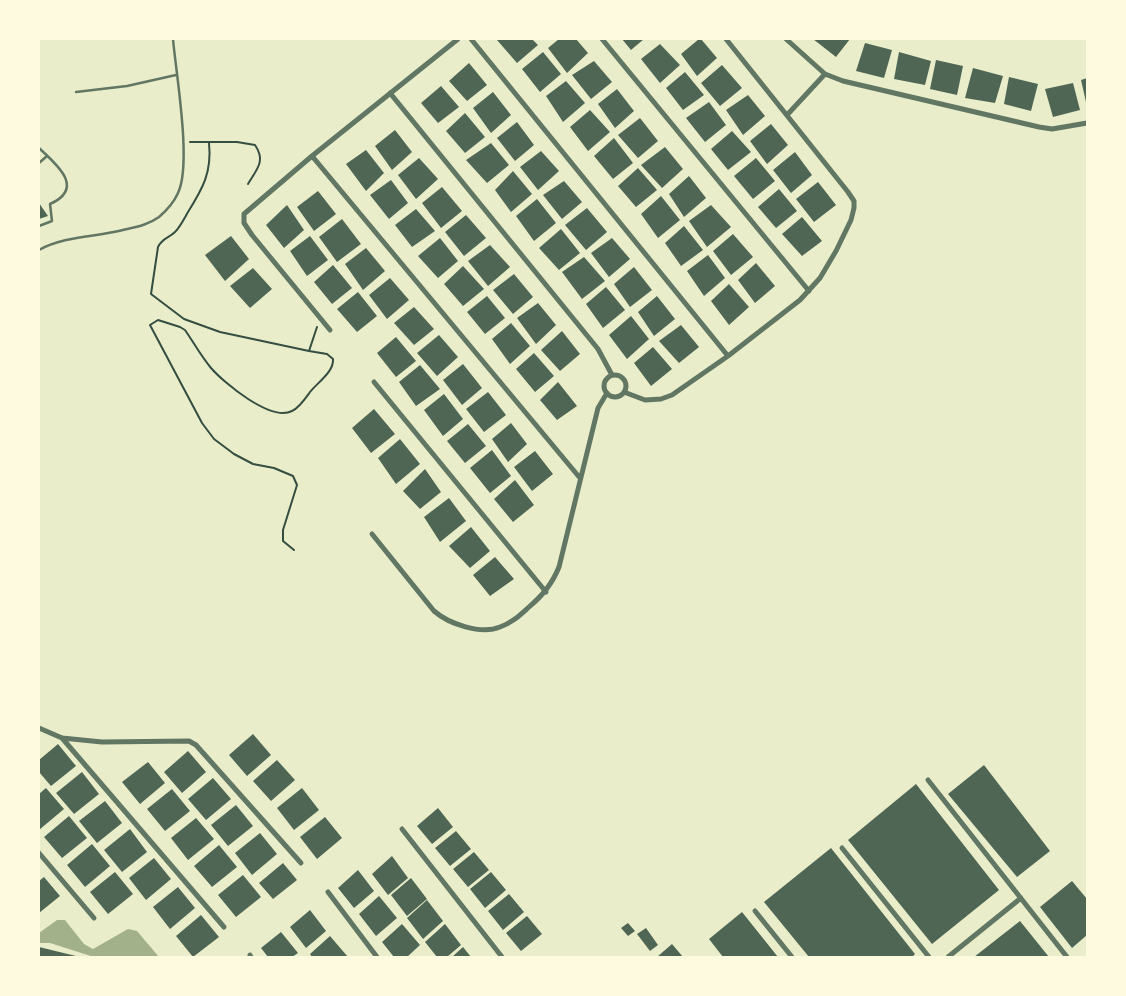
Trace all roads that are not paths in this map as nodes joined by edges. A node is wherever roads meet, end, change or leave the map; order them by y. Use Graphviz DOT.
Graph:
graph roads {
  1 [pos="173,39"];
  2 [pos="458,39"];
  3 [pos="471,39"];
  4 [pos="602,39"];
  5 [pos="726,39"];
  6 [pos="786,39"];
  7 [pos="825,74"];
  8 [pos="176,75"];
  9 [pos="76,92"];
  10 [pos="390,93"];
  11 [pos="787,115"];
  12 [pos="1087,123"];
  13 [pos="39,148"];
  14 [pos="48,156"];
  15 [pos="312,156"];
  16 [pos="39,163"];
  17 [pos="39,226"];
  18 [pos="39,250"];
  19 [pos="808,290"];
  20 [pos="330,330"];
  21 [pos="728,356"];
  22 [pos="612,375"];
  23 [pos="374,382"];
  24 [pos="624,392"];
  25 [pos="607,393"];
  26 [pos="580,478"];
  27 [pos="372,534"];
  28 [pos="546,592"];
  29 [pos="39,728"];
  30 [pos="62,738"];
  31 [pos="928,780"];
  32 [pos="402,829"];
  33 [pos="842,848"];
  34 [pos="39,853"];
  35 [pos="301,863"];
  36 [pos="328,892"];
  37 [pos="1021,898"];
  38 [pos="755,911"];
  39 [pos="94,918"];
  40 [pos="224,927"];
  41 [pos="378,957"];
  42 [pos="502,957"];
  43 [pos="792,957"];
  44 [pos="929,957"];
  45 [pos="948,957"];
  46 [pos="1067,957"];
  1 -- 8 [label="lane"];
  2 -- 10 [label="street"];
  3 -- 21 [label="street"];
  4 -- 19 [label="street"];
  5 -- 11 [label="street"];
  6 -- 7 [label="street"];
  7 -- 11 [label="street"];
  7 -- 12 [label="street"];
  8 -- 9 [label="lane"];
  8 -- 18 [label="lane"];
  10 -- 15 [label="street"];
  10 -- 22 [label="street"];
  11 -- 19 [label="street"];
  13 -- 14 [label="lane"];
  14 -- 16 [label="lane"];
  14 -- 17 [label="lane"];
  15 -- 20 [label="street"];
  15 -- 26 [label="street"];
  19 -- 21 [label="street"];
  21 -- 24 [label="street"];
  22 -- 24 [label="street"];
  22 -- 25 [label="street"];
  23 -- 28 [label="street"];
  24 -- 25 [label="street"];
  25 -- 26 [label="street"];
  26 -- 28 [label="street"];
  27 -- 28 [label="street"];
  29 -- 30 [label="street"];
  30 -- 35 [label="street"];
  30 -- 40 [label="street"];
  31 -- 37 [label="street"];
  32 -- 42 [label="street"];
  33 -- 44 [label="street"];
  34 -- 39 [label="street"];
  36 -- 41 [label="street"];
  37 -- 45 [label="street"];
  37 -- 46 [label="street"];
  38 -- 43 [label="street"];
}
